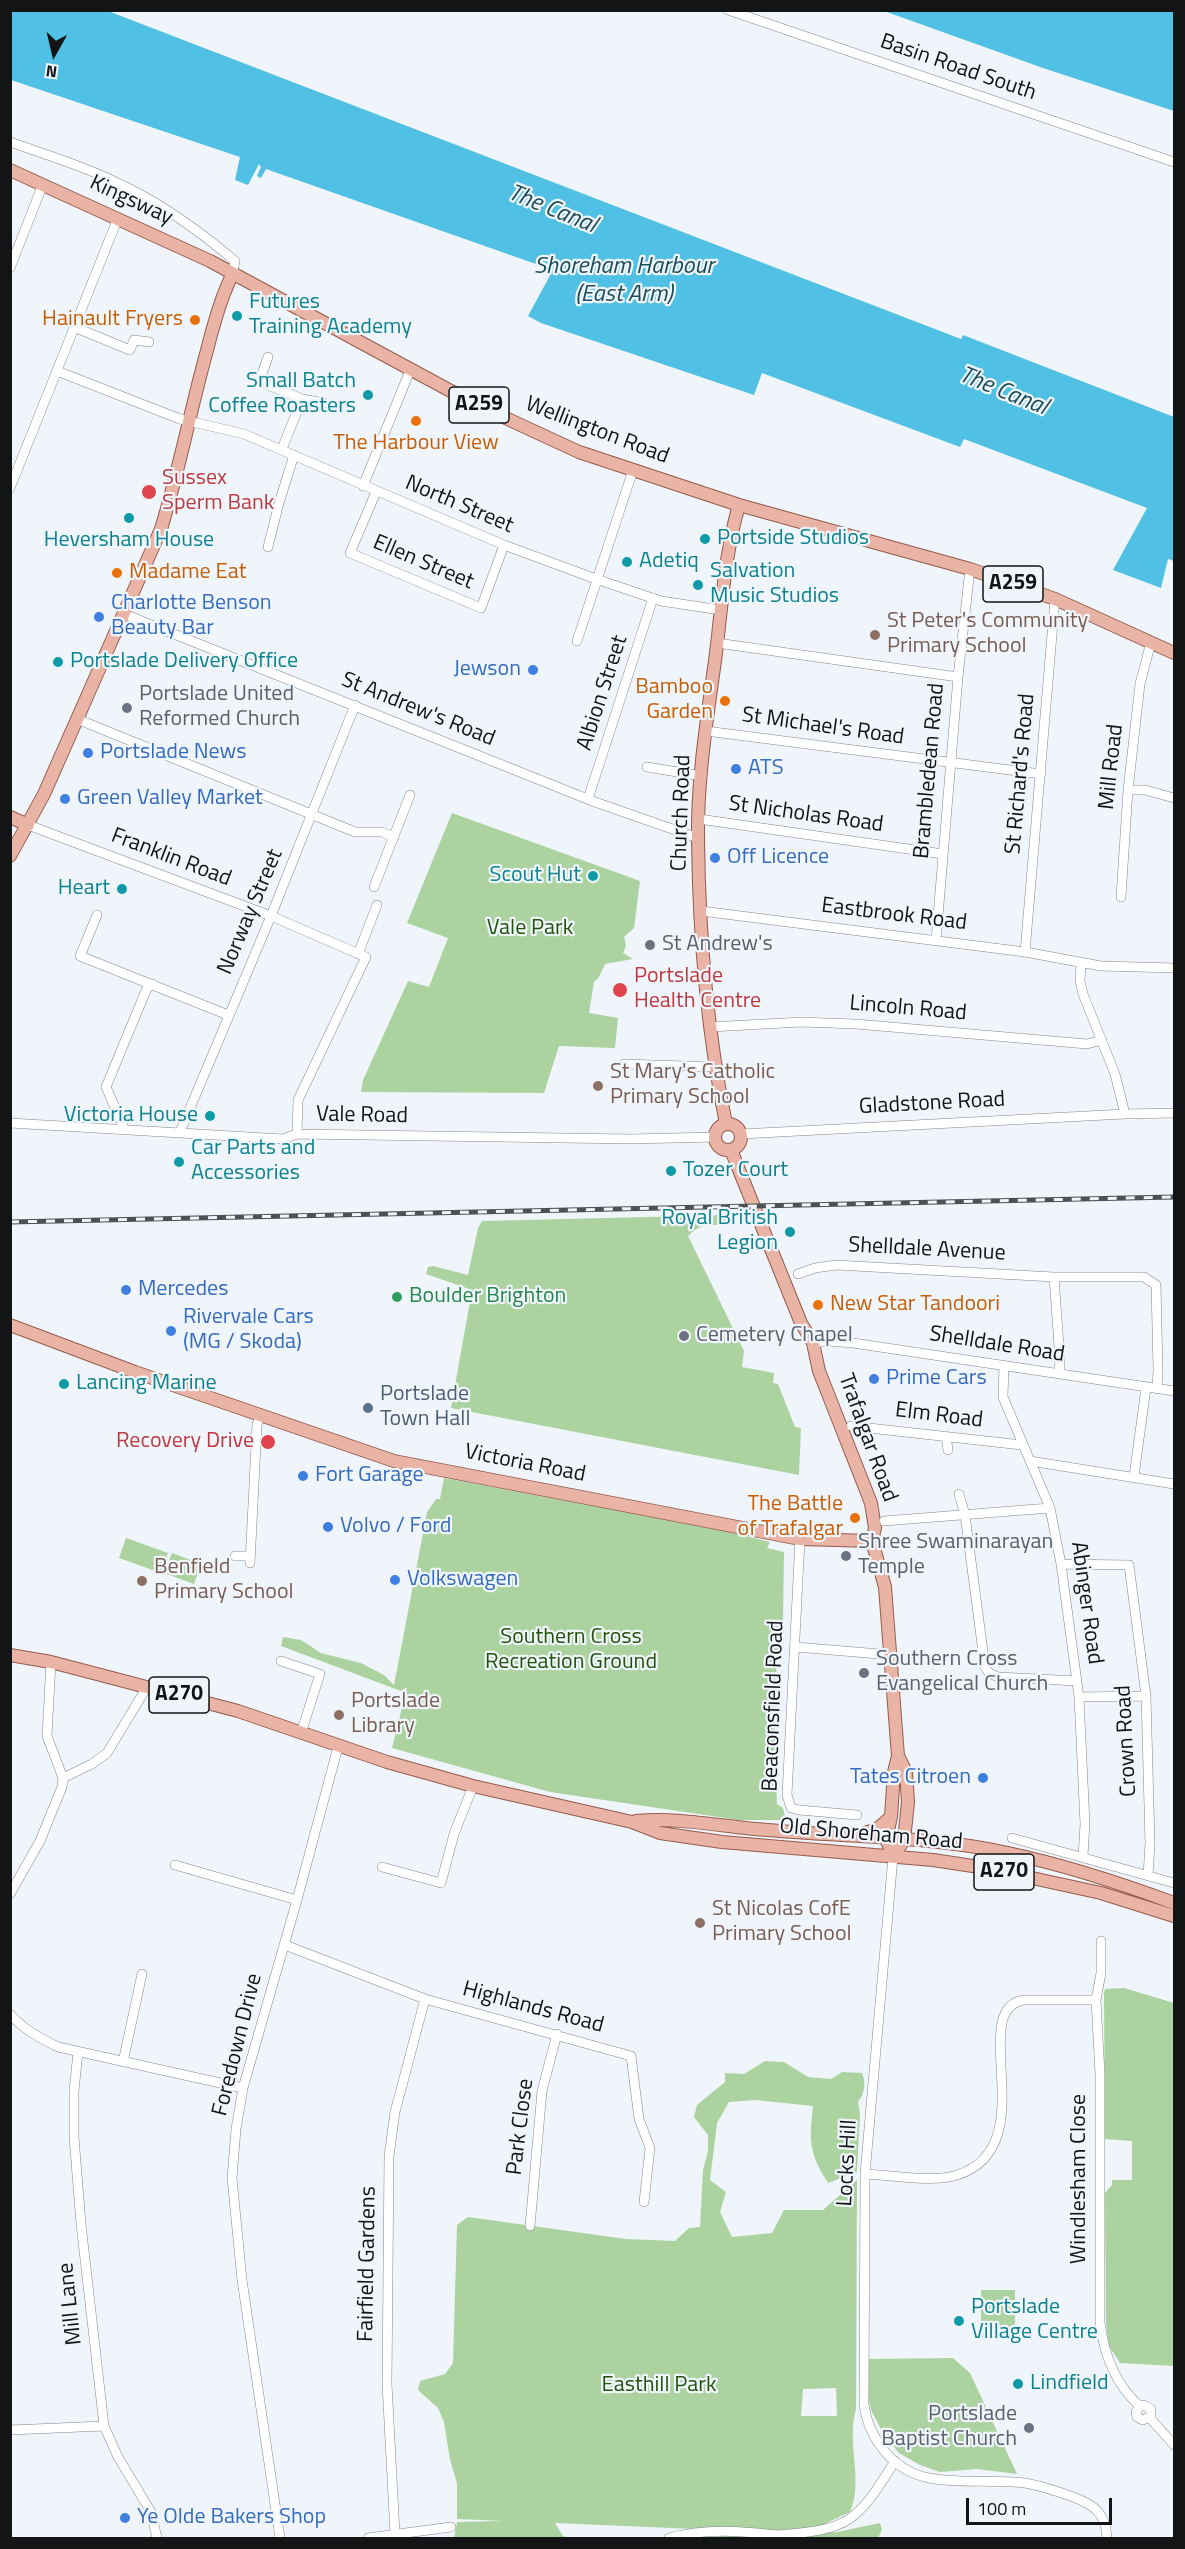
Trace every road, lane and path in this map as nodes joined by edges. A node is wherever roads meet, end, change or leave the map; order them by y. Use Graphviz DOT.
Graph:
graph roads {
  1 [pos="728,10"];
  2 [pos="10,142"];
  3 [pos="1174,162"];
  4 [pos="10,170"];
  5 [pos="44,184"];
  6 [pos="118,218"];
  7 [pos="10,268"];
  8 [pos="232,275"];
  9 [pos="74,327"];
  10 [pos="149,342"];
  11 [pos="268,357"];
  12 [pos="411,368"];
  13 [pos="57,371"];
  14 [pos="302,399"];
  15 [pos="324,403"];
  16 [pos="188,419"];
  17 [pos="282,449"];
  18 [pos="294,455"];
  19 [pos="633,470"];
  20 [pos="363,486"];
  21 [pos="10,488"];
  22 [pos="376,492"];
  23 [pos="739,505"];
  24 [pos="504,546"];
  25 [pos="268,547"];
  26 [pos="970,569"];
  27 [pos="596,579"];
  28 [pos="653,598"];
  29 [pos="1055,599"];
  30 [pos="721,610"];
  31 [pos="124,614"];
  32 [pos="577,641"];
  33 [pos="1151,642"];
  34 [pos="717,643"];
  35 [pos="1174,653"];
  36 [pos="958,677"];
  37 [pos="355,705"];
  38 [pos="77,719"];
  39 [pos="706,731"];
  40 [pos="951,764"];
  41 [pos="647,767"];
  42 [pos="1041,774"];
  43 [pos="702,776"];
  44 [pos="1128,790"];
  45 [pos="410,795"];
  46 [pos="1174,798"];
  47 [pos="588,799"];
  48 [pos="312,814"];
  49 [pos="10,817"];
  50 [pos="699,819"];
  51 [pos="28,825"];
  52 [pos="394,837"];
  53 [pos="698,838"];
  54 [pos="943,854"];
  55 [pos="10,856"];
  56 [pos="374,887"];
  57 [pos="1121,897"];
  58 [pos="377,905"];
  59 [pos="701,911"];
  60 [pos="97,915"];
  61 [pos="271,916"];
  62 [pos="936,940"];
  63 [pos="1025,952"];
  64 [pos="362,956"];
  65 [pos="1081,962"];
  66 [pos="1174,968"];
  67 [pos="153,984"];
  68 [pos="228,1014"];
  69 [pos="710,1027"];
  70 [pos="1102,1040"];
  71 [pos="624,1064"];
  72 [pos="714,1067"];
  73 [pos="1174,1113"];
  74 [pos="1125,1114"];
  75 [pos="10,1122"];
  76 [pos="726,1124"];
  77 [pos="124,1128"];
  78 [pos="180,1132"];
  79 [pos="297,1134"];
  80 [pos="741,1134"];
  81 [pos="715,1137"];
  82 [pos="731,1150"];
  83 [pos="798,1274"];
  84 [pos="1054,1276"];
  85 [pos="10,1325"];
  86 [pos="813,1343"];
  87 [pos="1004,1365"];
  88 [pos="1059,1374"];
  89 [pos="1146,1388"];
  90 [pos="1157,1389"];
  91 [pos="1174,1391"];
  92 [pos="260,1414"];
  93 [pos="851,1425"];
  94 [pos="946,1436"];
  95 [pos="1022,1445"];
  96 [pos="948,1450"];
  97 [pos="1030,1461"];
  98 [pos="1134,1476"];
  99 [pos="1174,1484"];
  100 [pos="959,1494"];
  101 [pos="1050,1508"];
  102 [pos="965,1515"];
  103 [pos="884,1521"];
  104 [pos="800,1539"];
  105 [pos="872,1541"];
  106 [pos="235,1556"];
  107 [pos="1061,1564"];
  108 [pos="796,1647"];
  109 [pos="891,1655"];
  110 [pos="12,1656"];
  111 [pos="281,1661"];
  112 [pos="51,1662"];
  113 [pos="1077,1681"];
  114 [pos="147,1686"];
  115 [pos="1146,1696"];
  116 [pos="1079,1697"];
  117 [pos="301,1733"];
  118 [pos="338,1747"];
  119 [pos="898,1756"];
  120 [pos="63,1778"];
  121 [pos="473,1786"];
  122 [pos="857,1815"];
  123 [pos="891,1817"];
  124 [pos="632,1822"];
  125 [pos="852,1837"];
  126 [pos="1012,1838"];
  127 [pos="886,1839"];
  128 [pos="904,1840"];
  129 [pos="1083,1856"];
  130 [pos="893,1857"];
  131 [pos="175,1865"];
  132 [pos="382,1867"];
  133 [pos="1148,1876"];
  134 [pos="1174,1883"];
  135 [pos="10,1894"];
  136 [pos="297,1900"];
  137 [pos="1174,1903"];
  138 [pos="1174,1916"];
  139 [pos="1101,1941"];
  140 [pos="285,1945"];
  141 [pos="142,1974"];
  142 [pos="425,1999"];
  143 [pos="1096,2000"];
  144 [pos="10,2014"];
  145 [pos="557,2034"];
  146 [pos="78,2052"];
  147 [pos="123,2062"];
  148 [pos="243,2088"];
  149 [pos="865,2174"];
  150 [pos="644,2202"];
  151 [pos="530,2226"];
  152 [pos="104,2426"];
  153 [pos="10,2430"];
  154 [pos="1174,2445"];
  155 [pos="895,2461"];
  156 [pos="450,2528"];
  157 [pos="395,2534"];
  158 [pos="777,2537"];
  159 [pos="157,2538"];
  160 [pos="280,2538"];
  161 [pos="368,2538"];
  162 [pos="669,2538"];
  163 [pos="1107,2538"];
  1 -- 3 [label="street, Basin Road South"];
  2 -- 8 [label="street"];
  4 -- 5 [label="main road, Kingsway / A259"];
  5 -- 6 [label="main road, Kingsway / A259"];
  5 -- 7 [label="street"];
  6 -- 8 [label="main road, Kingsway / A259"];
  6 -- 9 [label="street"];
  8 -- 12 [label="main road, Wellington Road / A259"];
  8 -- 16 [label="main road"];
  9 -- 10 [label="street"];
  9 -- 13 [label="street"];
  11 -- 14 [label="street"];
  12 -- 19 [label="main road, Wellington Road / A259"];
  12 -- 20 [label="street"];
  13 -- 16 [label="street, North Street"];
  13 -- 21 [label="street"];
  14 -- 15 [label="street"];
  14 -- 17 [label="street"];
  16 -- 17 [label="street, North Street"];
  16 -- 31 [label="main road"];
  17 -- 18 [label="street, North Street"];
  18 -- 20 [label="street, North Street"];
  18 -- 25 [label="street"];
  19 -- 23 [label="main road, Wellington Road / A259"];
  19 -- 27 [label="street"];
  20 -- 22 [label="street, North Street"];
  22 -- 24 [label="street, North Street"];
  22 -- 24 [label="street, Ellen Street"];
  23 -- 26 [label="main road, Wellington Road / A259"];
  23 -- 30 [label="main road, Church Road"];
  24 -- 27 [label="street, North Street"];
  26 -- 29 [label="main road, A259"];
  26 -- 36 [label="street, Brambledean Road"];
  27 -- 28 [label="street, North Street"];
  27 -- 32 [label="street"];
  28 -- 30 [label="street, North Street"];
  28 -- 47 [label="street, Albion Street"];
  29 -- 33 [label="main road, A259"];
  29 -- 42 [label="street, St Richard's Road"];
  30 -- 34 [label="main road, Church Road"];
  31 -- 37 [label="street, St Andrew's Road"];
  31 -- 38 [label="main road"];
  33 -- 35 [label="main road, A259"];
  33 -- 44 [label="street, Mill Road"];
  34 -- 36 [label="street"];
  34 -- 39 [label="main road, Church Road"];
  36 -- 40 [label="street, Brambledean Road"];
  37 -- 47 [label="street, St Andrew's Road"];
  37 -- 48 [label="street, Norway Street"];
  38 -- 48 [label="street"];
  38 -- 51 [label="main road"];
  39 -- 40 [label="street, St Michael's Road"];
  39 -- 43 [label="main road, Church Road"];
  40 -- 42 [label="street, St Michael's Road"];
  40 -- 54 [label="street, Brambledean Road"];
  41 -- 43 [label="street"];
  42 -- 63 [label="street, St Richard's Road"];
  43 -- 50 [label="main road, Church Road"];
  44 -- 46 [label="street"];
  44 -- 57 [label="street, Mill Road"];
  45 -- 52 [label="street"];
  47 -- 53 [label="street, St Andrew's Road"];
  48 -- 52 [label="street"];
  48 -- 61 [label="street, Norway Street"];
  49 -- 51 [label="main road"];
  50 -- 53 [label="main road, Church Road"];
  50 -- 54 [label="street, St Nicholas Road"];
  51 -- 55 [label="main road"];
  51 -- 61 [label="street, Franklin Road"];
  52 -- 56 [label="street"];
  53 -- 59 [label="main road, Church Road"];
  54 -- 62 [label="street, Brambledean Road"];
  58 -- 64 [label="street"];
  59 -- 62 [label="street, Eastbrook Road"];
  59 -- 69 [label="main road, Church Road"];
  60 -- 67 [label="street"];
  61 -- 64 [label="street, Franklin Road"];
  61 -- 68 [label="street, Norway Street"];
  62 -- 63 [label="street, Eastbrook Road"];
  63 -- 65 [label="street, Eastbrook Road"];
  64 -- 79 [label="street"];
  65 -- 66 [label="street, Eastbrook Road"];
  65 -- 70 [label="street"];
  67 -- 68 [label="street"];
  67 -- 77 [label="street"];
  68 -- 78 [label="street, Norway Street"];
  69 -- 70 [label="street, Lincoln Road"];
  69 -- 72 [label="main road, Church Road"];
  70 -- 74 [label="street"];
  71 -- 72 [label="street"];
  72 -- 76 [label="main road, Church Road"];
  73 -- 74 [label="street, Gladstone Road"];
  74 -- 80 [label="street, Gladstone Road"];
  75 -- 77 [label="street, Vale Road"];
  76 -- 80 [label="main road"];
  76 -- 81 [label="main road"];
  77 -- 78 [label="street, Vale Road"];
  78 -- 79 [label="street, Vale Road"];
  79 -- 81 [label="street, Vale Road"];
  80 -- 82 [label="main road"];
  81 -- 82 [label="main road"];
  82 -- 86 [label="main road, Trafalgar Road"];
  83 -- 84 [label="street, Shelldale Avenue"];
  84 -- 88 [label="street"];
  84 -- 90 [label="street, Shelldale Avenue"];
  85 -- 92 [label="main road, Victoria Road"];
  86 -- 87 [label="street, Shelldale Road"];
  86 -- 105 [label="main road, Trafalgar Road"];
  87 -- 88 [label="street, Shelldale Road"];
  87 -- 95 [label="street, Abinger Road"];
  88 -- 89 [label="street, Shelldale Road"];
  89 -- 90 [label="street, Shelldale Road"];
  89 -- 98 [label="street"];
  90 -- 91 [label="street, Shelldale Road"];
  92 -- 104 [label="main road, Victoria Road"];
  92 -- 106 [label="street"];
  93 -- 94 [label="street, Elm Road"];
  94 -- 95 [label="street, Elm Road"];
  94 -- 96 [label="street"];
  95 -- 97 [label="street, Abinger Road"];
  97 -- 98 [label="street"];
  97 -- 101 [label="street, Abinger Road"];
  98 -- 99 [label="street"];
  100 -- 102 [label="street"];
  101 -- 102 [label="street"];
  101 -- 107 [label="street, Abinger Road"];
  102 -- 103 [label="street"];
  102 -- 113 [label="street"];
  104 -- 105 [label="main road, Victoria Road"];
  104 -- 108 [label="street, Beaconsfield Road"];
  105 -- 109 [label="main road, Trafalgar Road"];
  107 -- 113 [label="street, Abinger Road"];
  107 -- 115 [label="street, Crown Road"];
  108 -- 109 [label="street"];
  108 -- 122 [label="street, Beaconsfield Road"];
  109 -- 119 [label="main road, Trafalgar Road"];
  110 -- 112 [label="main road, Old Shoreham Road / A270"];
  111 -- 117 [label="street"];
  112 -- 114 [label="main road, Old Shoreham Road / A270"];
  112 -- 120 [label="street"];
  113 -- 116 [label="street, Abinger Road"];
  114 -- 117 [label="main road, Old Shoreham Road / A270"];
  114 -- 120 [label="street"];
  115 -- 116 [label="street"];
  115 -- 133 [label="street, Crown Road"];
  116 -- 129 [label="street, Abinger Road"];
  117 -- 118 [label="main road, Old Shoreham Road / A270"];
  118 -- 121 [label="main road, Old Shoreham Road / A270"];
  118 -- 136 [label="street, Foredown Drive"];
  119 -- 123 [label="main road, Trafalgar Road"];
  119 -- 128 [label="main road, Trafalgar Road"];
  120 -- 135 [label="street"];
  121 -- 124 [label="main road, Old Shoreham Road / A270"];
  121 -- 132 [label="street"];
  123 -- 125 [label="main road"];
  123 -- 127 [label="main road, Trafalgar Road"];
  124 -- 125 [label="main road, Old Shoreham Road / A270"];
  124 -- 130 [label="main road, Old Shoreham Road / A270"];
  125 -- 127 [label="main road, Old Shoreham Road / A270"];
  126 -- 129 [label="street"];
  127 -- 128 [label="main road, Old Shoreham Road / A270"];
  127 -- 130 [label="main road"];
  128 -- 130 [label="main road, Trafalgar Road"];
  128 -- 137 [label="main road, Old Shoreham Road / A270"];
  129 -- 133 [label="street"];
  130 -- 138 [label="main road, Old Shoreham Road / A270"];
  130 -- 149 [label="street, Locks Hill"];
  131 -- 136 [label="street"];
  133 -- 134 [label="street"];
  136 -- 140 [label="street, Foredown Drive"];
  139 -- 143 [label="street, Windlesham Close"];
  140 -- 142 [label="street, Highlands Road"];
  140 -- 148 [label="street, Foredown Drive"];
  141 -- 147 [label="street"];
  142 -- 145 [label="street, Highlands Road"];
  142 -- 157 [label="street, Fairfield Gardens"];
  143 -- 149 [label="street"];
  143 -- 154 [label="street, Windlesham Close"];
  144 -- 146 [label="street"];
  145 -- 150 [label="street, Highlands Road"];
  145 -- 151 [label="street, Park Close"];
  146 -- 147 [label="street"];
  146 -- 152 [label="street, Mill Lane"];
  147 -- 148 [label="street"];
  148 -- 160 [label="street, Foredown Drive"];
  149 -- 155 [label="street, Locks Hill"];
  152 -- 153 [label="street"];
  152 -- 159 [label="street, Mill Lane"];
  155 -- 158 [label="street"];
  155 -- 163 [label="street, Locks Hill"];
  156 -- 157 [label="street"];
  157 -- 161 [label="street"];
  158 -- 162 [label="street"];
}
